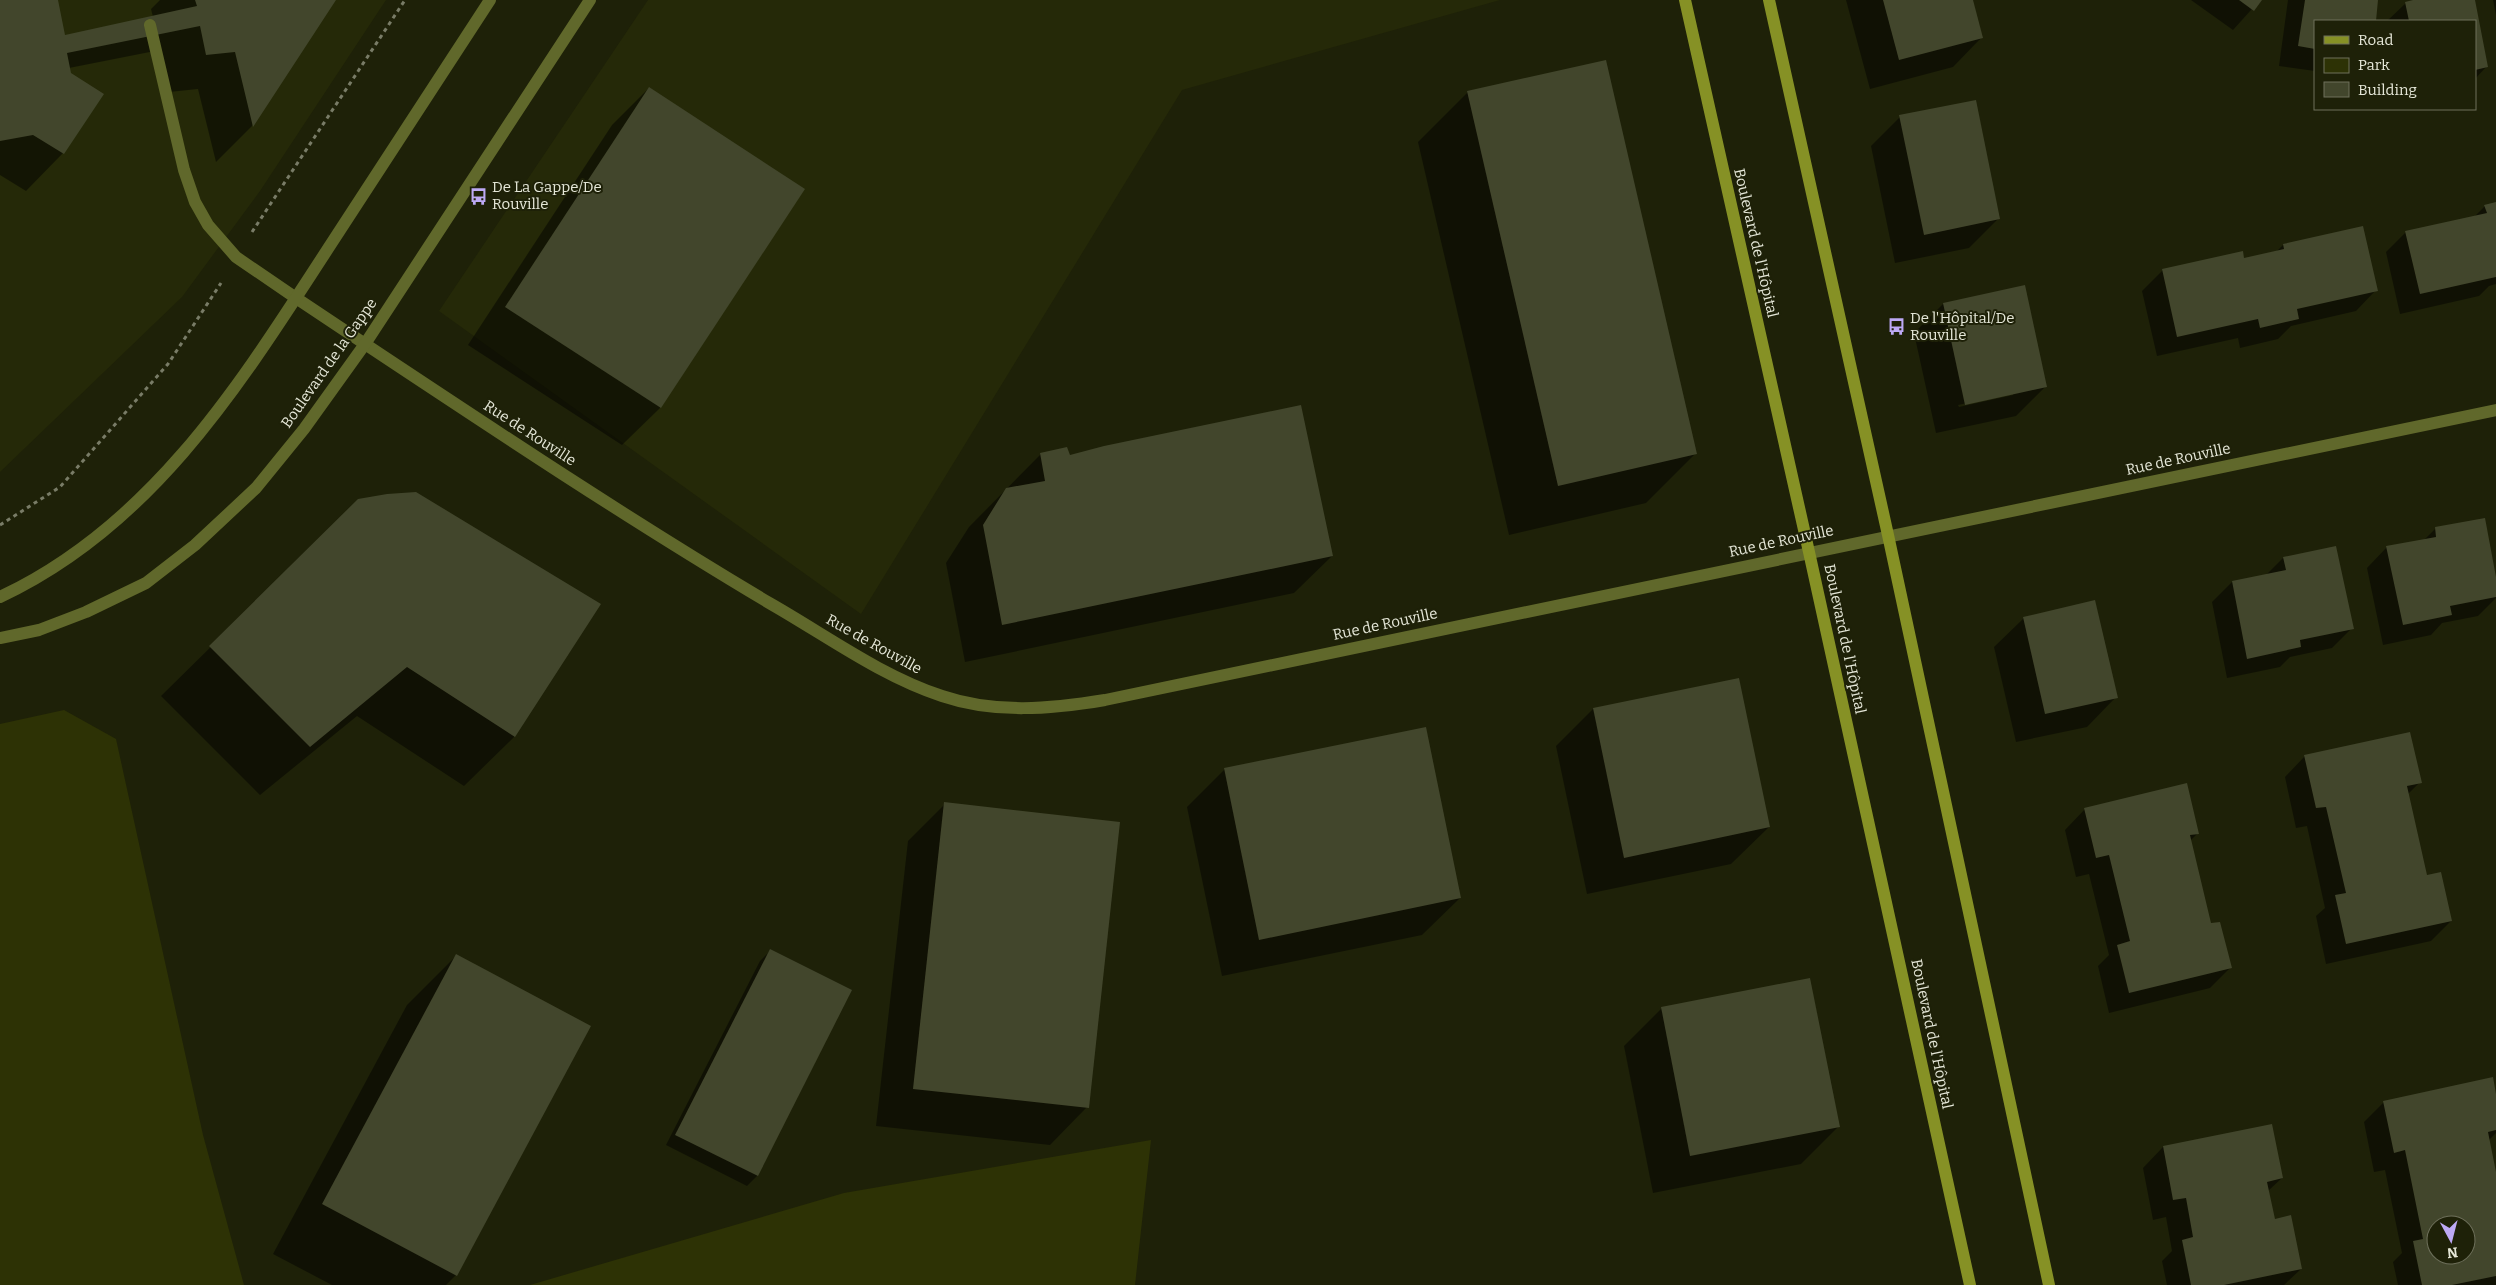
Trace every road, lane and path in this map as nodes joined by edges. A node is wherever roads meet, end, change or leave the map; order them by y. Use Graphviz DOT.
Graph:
graph roads {
  1 [pos="405,0"];
  2 [pos="490,0"];
  3 [pos="590,0"];
  4 [pos="1685,0"];
  5 [pos="1769,0"];
  6 [pos="150,25"];
  7 [pos="236,256"];
  8 [pos="296,298"];
  9 [pos="365,344"];
  10 [pos="2496,410"];
  11 [pos="0,525"];
  12 [pos="1888,535"];
  13 [pos="1809,552"];
  14 [pos="0,597"];
  15 [pos="0,638"];
  16 [pos="1970,1285"];
  17 [pos="2049,1285"];
  1 -- 7 [label="path"];
  2 -- 8 [label="street"];
  3 -- 9 [label="street, Boulevard de la Gappe"];
  4 -- 13 [label="main road, Boulevard de l'Hôpital"];
  5 -- 12 [label="main road"];
  6 -- 7 [label="street, Rue de Rouville"];
  7 -- 8 [label="street, Rue de Rouville"];
  7 -- 11 [label="path"];
  8 -- 9 [label="street, Rue de Rouville"];
  8 -- 14 [label="street"];
  9 -- 13 [label="street, Rue de Rouville"];
  9 -- 15 [label="street, Boulevard de la Gappe"];
  10 -- 12 [label="street, Rue de Rouville"];
  12 -- 13 [label="street, Rue de Rouville"];
  12 -- 17 [label="main road"];
  13 -- 16 [label="main road, Boulevard de l'Hôpital"];
}
